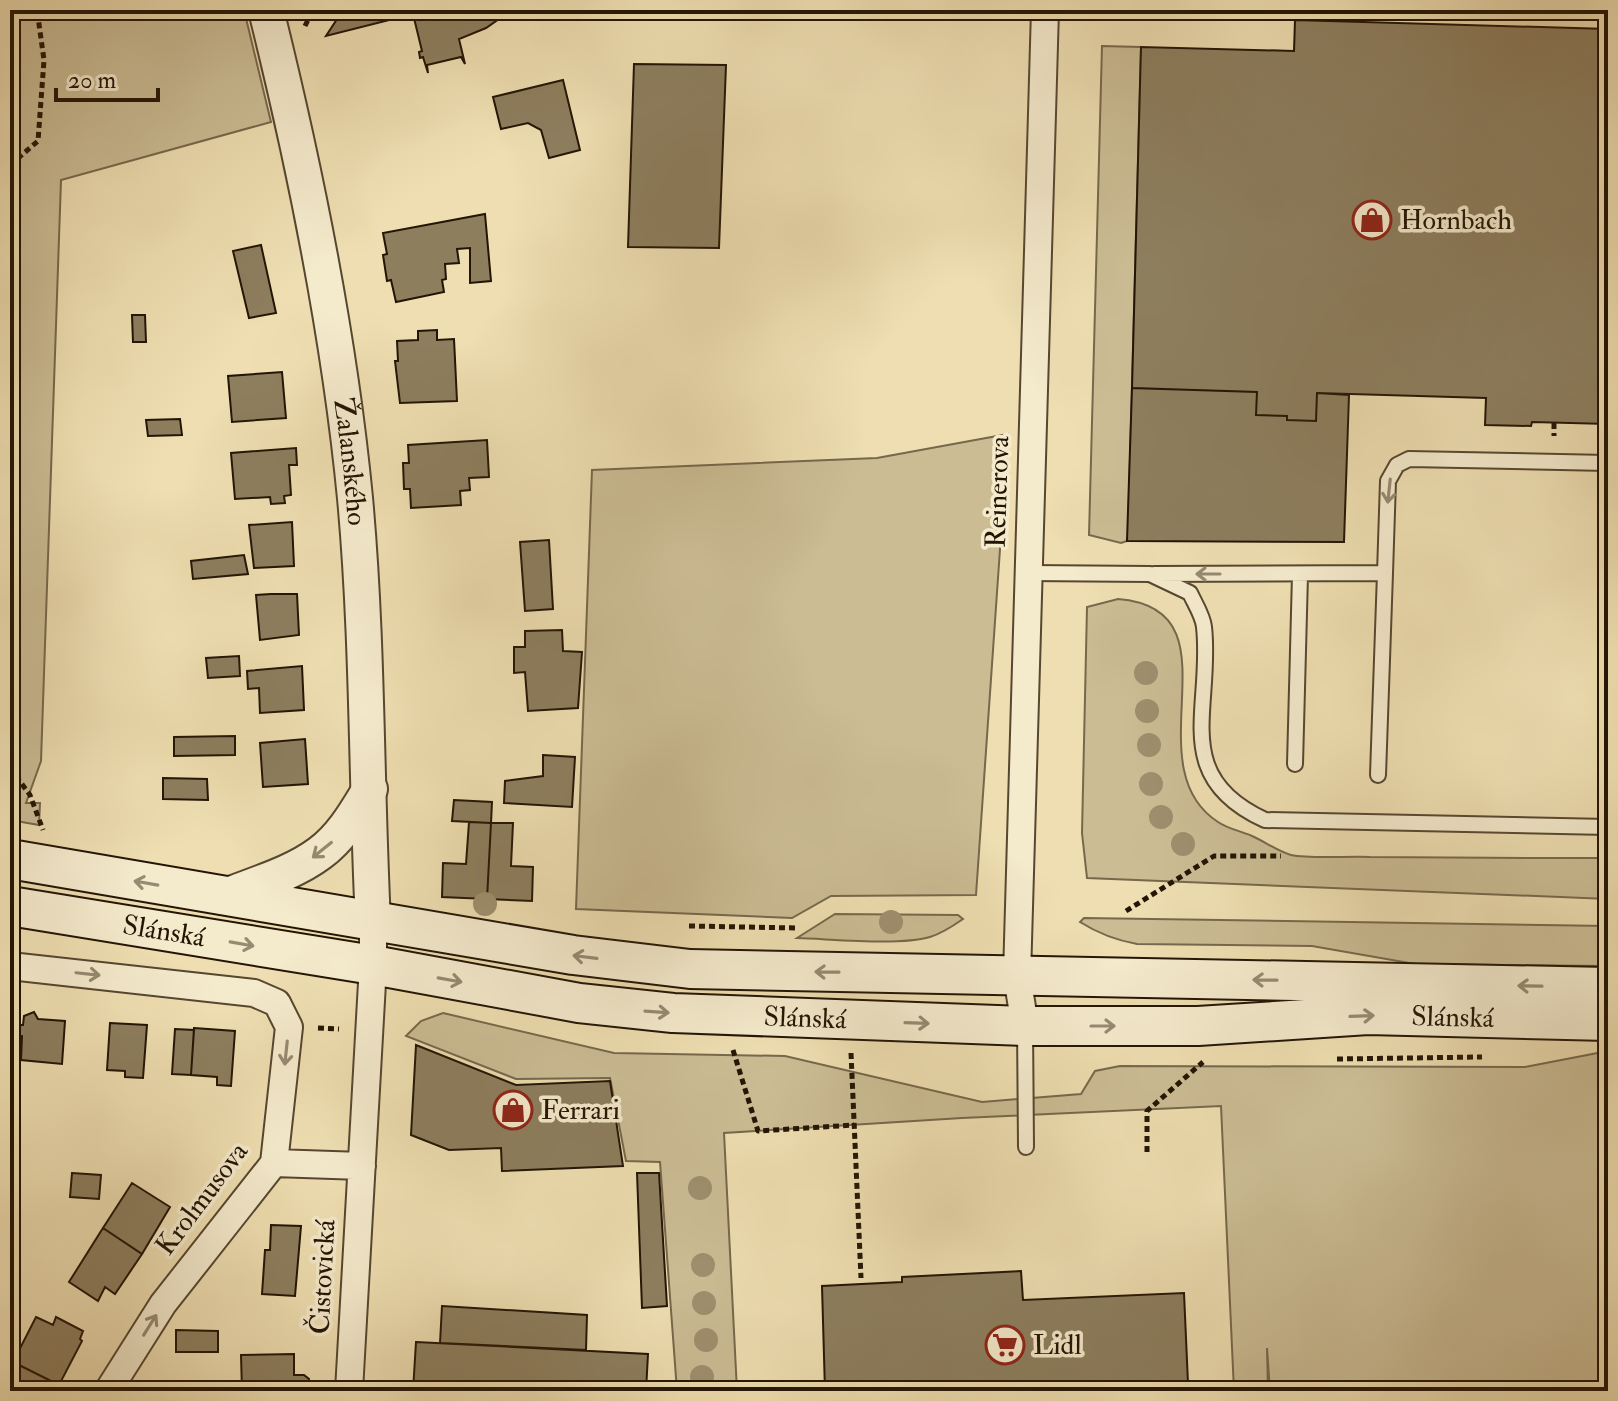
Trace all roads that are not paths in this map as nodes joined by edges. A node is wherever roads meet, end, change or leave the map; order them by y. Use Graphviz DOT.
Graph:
graph roads {
  1 [pos="266,10"];
  2 [pos="1045,10"];
  3 [pos="1608,463"];
  4 [pos="1028,573"];
  5 [pos="1385,573"];
  6 [pos="1150,574"];
  7 [pos="1300,575"];
  8 [pos="1295,764"];
  9 [pos="1378,775"];
  10 [pos="370,789"];
  11 [pos="1608,827"];
  12 [pos="10,859"];
  13 [pos="223,897"];
  14 [pos="10,906"];
  15 [pos="373,922"];
  16 [pos="373,965"];
  17 [pos="10,966"];
  18 [pos="1017,976"];
  19 [pos="1608,987"];
  20 [pos="254,993"];
  21 [pos="1608,1021"];
  22 [pos="1025,1026"];
  23 [pos="1026,1147"];
  24 [pos="274,1163"];
  25 [pos="362,1166"];
  26 [pos="108,1391"];
  27 [pos="349,1391"];
  1 -- 10 [label="street, Žalanského"];
  2 -- 4 [label="street, Reinerova"];
  3 -- 5 [label="lane, one-way"];
  4 -- 6 [label="lane"];
  4 -- 18 [label="street, Reinerova"];
  5 -- 7 [label="lane"];
  5 -- 9 [label="lane"];
  7 -- 6 [label="lane, one-way"];
  6 -- 11 [label="lane"];
  7 -- 8 [label="lane"];
  10 -- 13 [label="street, one-way"];
  10 -- 15 [label="street, Žalanského"];
  13 -- 12 [label="main road, Slánská, one-way"];
  13 -- 15 [label="main road, Slánská"];
  14 -- 16 [label="main road, Slánská, one-way"];
  15 -- 16 [label="street, Čistovická"];
  18 -- 15 [label="main road, Slánská, one-way"];
  16 -- 22 [label="main road, Slánská, one-way"];
  16 -- 25 [label="street, Čistovická"];
  17 -- 20 [label="street, Slánská, one-way"];
  19 -- 18 [label="main road, Slánská, one-way"];
  18 -- 22 [label="street, Reinerova"];
  20 -- 24 [label="street, Krolmusova, one-way"];
  22 -- 21 [label="main road, Slánská, one-way"];
  22 -- 23 [label="lane"];
  24 -- 25 [label="street"];
  26 -- 24 [label="street, Krolmusova, one-way"];
  25 -- 27 [label="street, Čistovická"];
}
